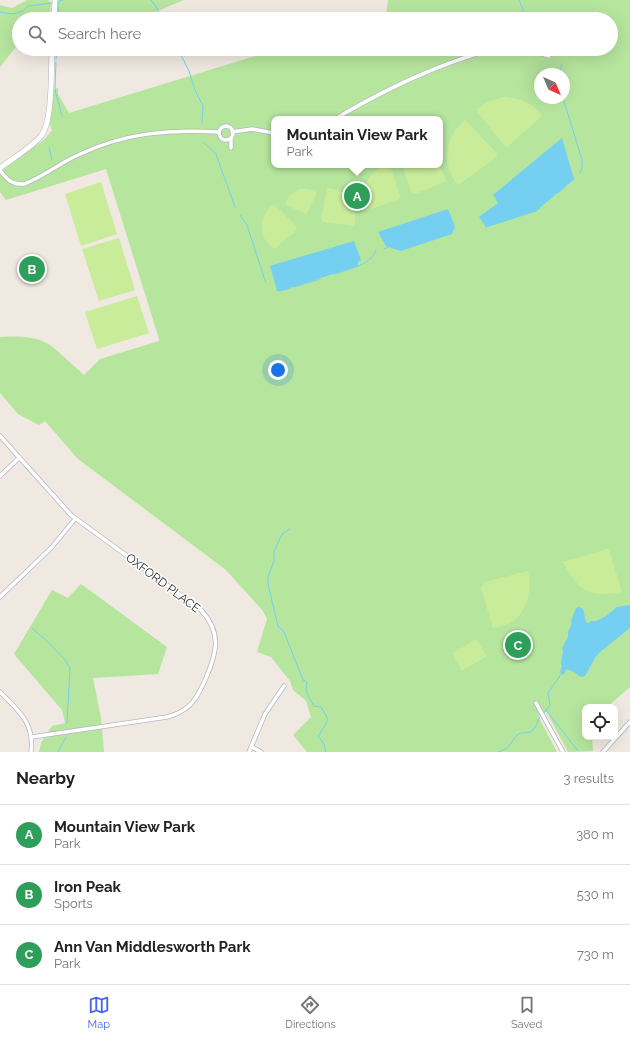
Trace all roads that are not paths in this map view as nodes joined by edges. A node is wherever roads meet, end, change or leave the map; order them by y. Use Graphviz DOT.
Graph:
graph roads {
  1 [pos="55,0"];
  2 [pos="54,12"];
  3 [pos="52,56"];
  4 [pos="473,56"];
  5 [pos="340,116"];
  6 [pos="219,132"];
  7 [pos="232,132"];
  8 [pos="271,132"];
  9 [pos="231,138"];
  10 [pos="226,140"];
  11 [pos="0,169"];
  12 [pos="0,436"];
  13 [pos="19,458"];
  14 [pos="0,476"];
  15 [pos="75,518"];
  16 [pos="0,597"];
  17 [pos="284,686"];
  18 [pos="0,692"];
  19 [pos="536,703"];
  20 [pos="630,722"];
  21 [pos="32,736"];
  22 [pos="252,747"];
  23 [pos="31,752"];
  24 [pos="250,752"];
  25 [pos="261,752"];
  26 [pos="563,752"];
  27 [pos="602,752"];
  1 -- 2 [label="street"];
  3 -- 11 [label="street"];
  4 -- 5 [label="street"];
  6 -- 7 [label="street"];
  6 -- 10 [label="street"];
  6 -- 11 [label="street"];
  7 -- 8 [label="street"];
  7 -- 9 [label="street"];
  9 -- 10 [label="street"];
  9 -- 10 [label="street"];
  12 -- 13 [label="street, OXFORD PLACE"];
  13 -- 14 [label="street"];
  13 -- 15 [label="street, OXFORD PLACE"];
  15 -- 16 [label="street"];
  15 -- 21 [label="street, OXFORD PLACE"];
  17 -- 22 [label="street"];
  18 -- 21 [label="street"];
  19 -- 26 [label="street"];
  20 -- 27 [label="street"];
  21 -- 23 [label="street"];
  22 -- 24 [label="street"];
  22 -- 25 [label="street"];
}
